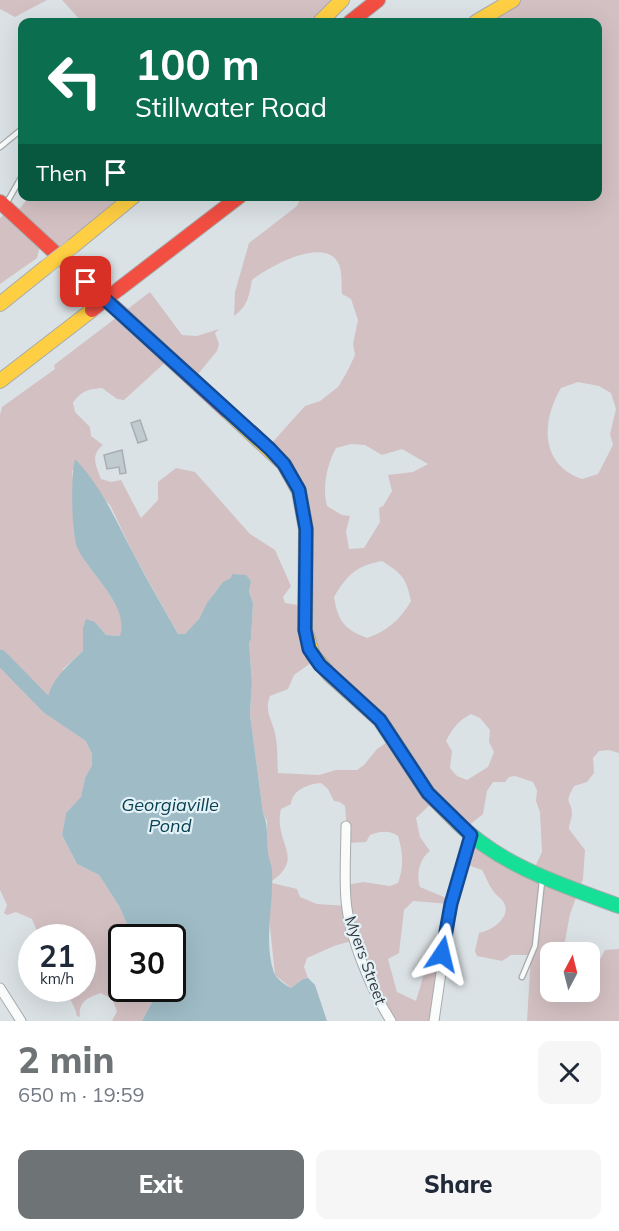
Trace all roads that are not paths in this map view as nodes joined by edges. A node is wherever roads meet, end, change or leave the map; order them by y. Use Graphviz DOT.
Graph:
graph roads {
  1 [pos="342,0"];
  2 [pos="378,0"];
  3 [pos="496,0"];
  4 [pos="513,0"];
  5 [pos="324,18"];
  6 [pos="355,18"];
  7 [pos="471,18"];
  8 [pos="483,18"];
  9 [pos="18,132"];
  10 [pos="0,147"];
  11 [pos="18,182"];
  12 [pos="128,201"];
  13 [pos="233,201"];
  14 [pos="2,207"];
  15 [pos="0,304"];
  16 [pos="0,381"];
  17 [pos="346,826"];
  18 [pos="471,835"];
  19 [pos="542,879"];
  20 [pos="619,906"];
  21 [pos="522,977"];
  22 [pos="0,988"];
  23 [pos="21,1021"];
  24 [pos="391,1021"];
  25 [pos="434,1021"];
  1 -- 5 [label="main road"];
  2 -- 6 [label="main road"];
  3 -- 7 [label="main road"];
  4 -- 8 [label="main road"];
  9 -- 10 [label="lane"];
  11 -- 14 [label="lane"];
  12 -- 15 [label="main road, bridge"];
  13 -- 16 [label="main road, bridge"];
  14 -- 18 [label="main road"];
  17 -- 24 [label="street, Myers Street"];
  18 -- 19 [label="main road"];
  18 -- 25 [label="street"];
  19 -- 20 [label="main road"];
  19 -- 21 [label="lane"];
  22 -- 23 [label="street"];
}
